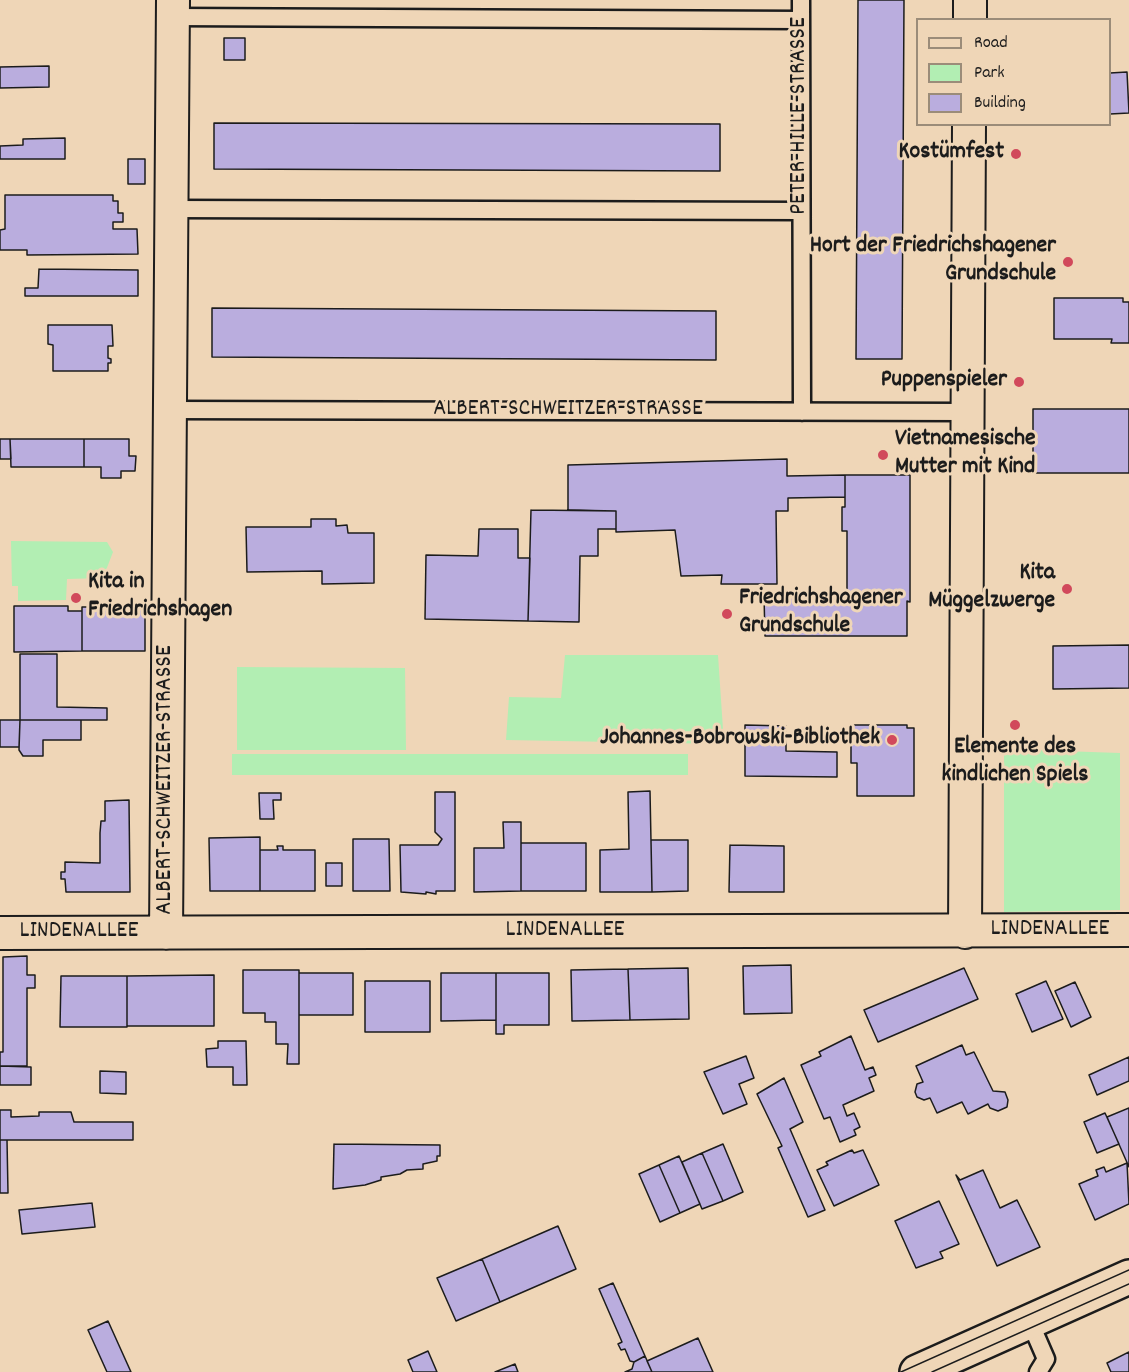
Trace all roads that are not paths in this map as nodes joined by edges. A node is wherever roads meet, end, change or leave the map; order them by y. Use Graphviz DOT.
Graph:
graph roads {
  1 [pos="801,0"];
  2 [pos="970,0"];
  3 [pos="173,8"];
  4 [pos="970,18"];
  5 [pos="801,20"];
  6 [pos="969,126"];
  7 [pos="172,209"];
  8 [pos="801,211"];
  9 [pos="169,410"];
  10 [pos="802,412"];
  11 [pos="968,412"];
  12 [pos="1129,930"];
  13 [pos="965,932"];
  14 [pos="0,933"];
  15 [pos="166,933"];
  16 [pos="1129,1277"];
  17 [pos="1030,1322"];
  18 [pos="935,1368"];
  19 [pos="1038,1372"];
  1 -- 5 [label="lane, PETER-HILLE-STRASSE"];
  2 -- 4 [label="street"];
  3 -- 5 [label="lane, ALBERT-SCHWEITZER-STRASSE"];
  3 -- 7 [label="street, ALBERT-SCHWEITZER-STRASSE"];
  5 -- 8 [label="lane, PETER-HILLE-STRASSE"];
  6 -- 11 [label="street"];
  7 -- 8 [label="lane"];
  7 -- 9 [label="street, ALBERT-SCHWEITZER-STRASSE"];
  8 -- 10 [label="lane, PETER-HILLE-STRASSE"];
  9 -- 10 [label="lane, ALBERT-SCHWEITZER-STRASSE"];
  9 -- 15 [label="street, ALBERT-SCHWEITZER-STRASSE"];
  10 -- 11 [label="lane, ALBERT-SCHWEITZER-STRASSE"];
  11 -- 13 [label="street"];
  12 -- 13 [label="street, LINDENALLEE"];
  13 -- 15 [label="street, LINDENALLEE"];
  14 -- 15 [label="street, LINDENALLEE"];
  16 -- 17 [label="main road"];
  17 -- 18 [label="main road"];
  17 -- 19 [label="lane"];
}
